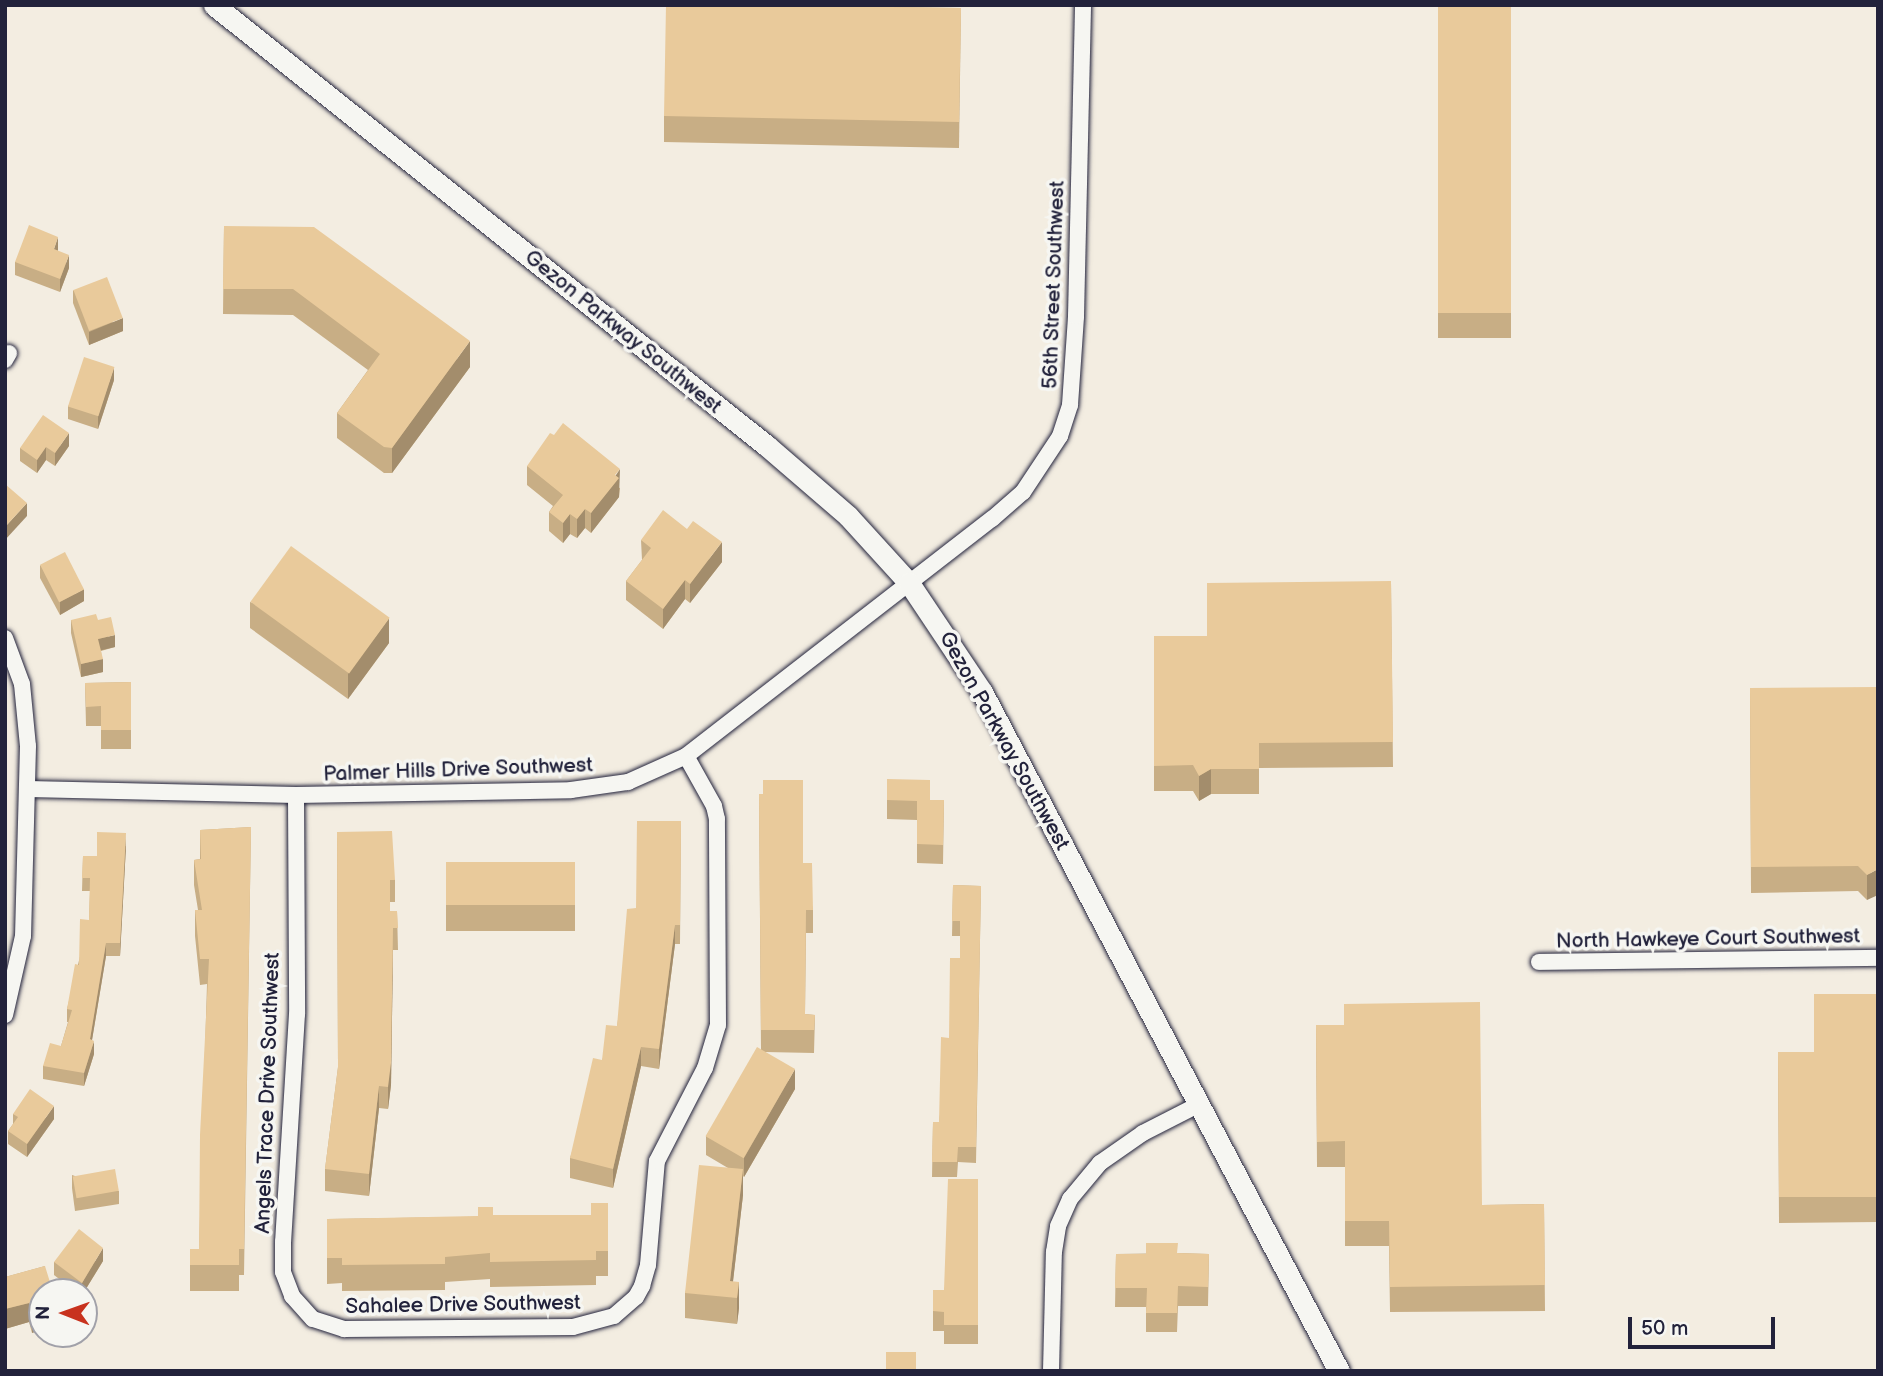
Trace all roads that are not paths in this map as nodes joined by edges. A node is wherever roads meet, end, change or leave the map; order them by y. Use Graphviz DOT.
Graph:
graph roads {
  1 [pos="214,5"];
  2 [pos="1083,5"];
  3 [pos="909,583"];
  4 [pos="5,638"];
  5 [pos="686,756"];
  6 [pos="28,789"];
  7 [pos="296,795"];
  8 [pos="1878,958"];
  9 [pos="1539,962"];
  10 [pos="5,1015"];
  11 [pos="1198,1105"];
  12 [pos="298,1307"];
  13 [pos="1051,1371"];
  14 [pos="1339,1371"];
  1 -- 3 [label="main road, Gezon Parkway Southwest"];
  2 -- 3 [label="street, 56th Street Southwest"];
  3 -- 5 [label="street, Palmer Hills Drive Southwest"];
  3 -- 11 [label="main road, Gezon Parkway Southwest"];
  4 -- 6 [label="street"];
  5 -- 7 [label="street, Palmer Hills Drive Southwest"];
  5 -- 12 [label="street, Sahalee Drive Southwest"];
  6 -- 7 [label="street, Palmer Hills Drive Southwest"];
  6 -- 10 [label="street"];
  7 -- 12 [label="street, Angels Trace Drive Southwest"];
  8 -- 9 [label="street, North Hawkeye Court Southwest"];
  11 -- 13 [label="street"];
  11 -- 14 [label="main road, Gezon Parkway Southwest"];
}
